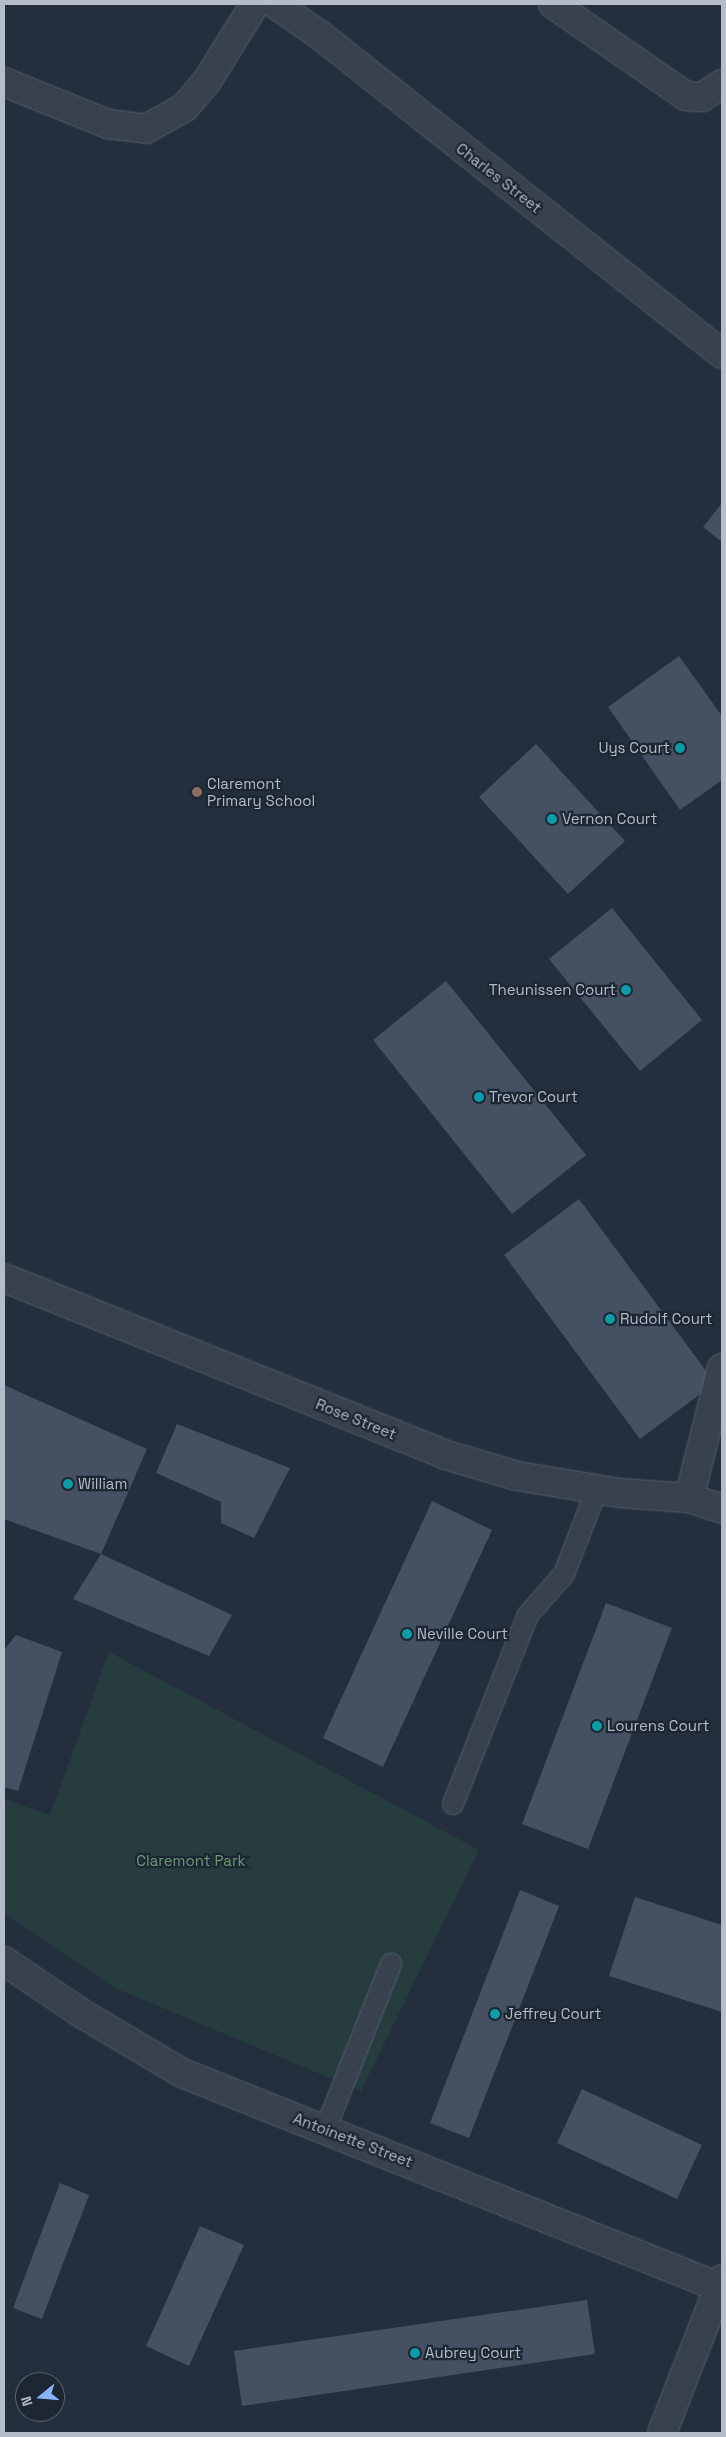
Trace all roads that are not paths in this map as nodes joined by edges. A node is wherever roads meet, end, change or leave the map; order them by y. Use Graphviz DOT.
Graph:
graph roads {
  1 [pos="256,4"];
  2 [pos="275,4"];
  3 [pos="553,4"];
  4 [pos="4,82"];
  5 [pos="722,84"];
  6 [pos="722,354"];
  7 [pos="4,1278"];
  8 [pos="722,1368"];
  9 [pos="597,1489"];
  10 [pos="689,1498"];
  11 [pos="722,1509"];
  12 [pos="454,1804"];
  13 [pos="4,1961"];
  14 [pos="391,1964"];
  15 [pos="325,2130"];
  16 [pos="721,2283"];
  17 [pos="662,2433"];
  1 -- 4 [label="street"];
  2 -- 6 [label="street, Charles Street"];
  3 -- 5 [label="street"];
  7 -- 9 [label="street, Rose Street"];
  8 -- 10 [label="street"];
  9 -- 10 [label="street, Rose Street"];
  9 -- 12 [label="lane"];
  10 -- 11 [label="street, Rose Street"];
  13 -- 15 [label="street, Antoinette Street"];
  14 -- 15 [label="lane"];
  15 -- 16 [label="street, Antoinette Street"];
  16 -- 17 [label="street"];
}
